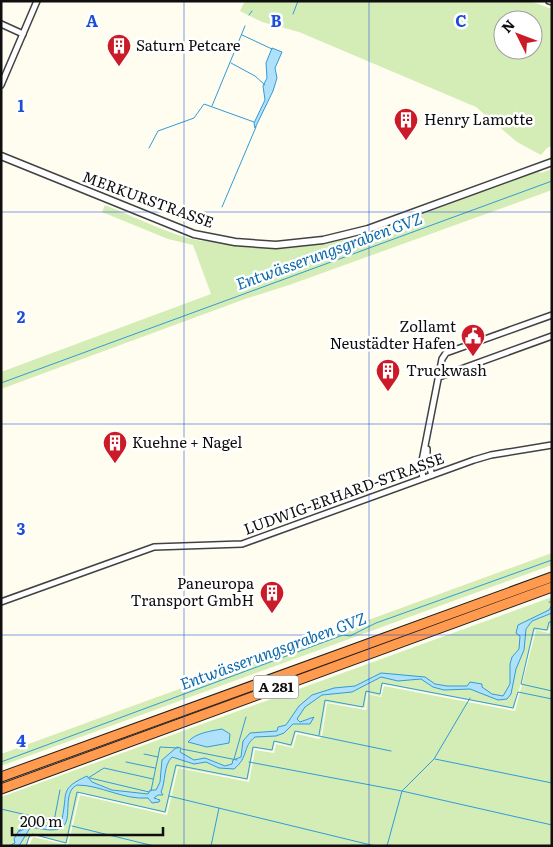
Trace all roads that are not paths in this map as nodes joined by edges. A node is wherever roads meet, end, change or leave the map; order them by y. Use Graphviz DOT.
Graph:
graph roads {
  1 [pos="37,1"];
  2 [pos="1,24"];
  3 [pos="24,34"];
  4 [pos="1,85"];
  5 [pos="1,156"];
  6 [pos="550,162"];
  7 [pos="552,315"];
  8 [pos="552,336"];
  9 [pos="439,377"];
  10 [pos="428,440"];
  11 [pos="552,445"];
  12 [pos="432,475"];
  13 [pos="424,478"];
  14 [pos="552,577"];
  15 [pos="552,587"];
  16 [pos="1,602"];
  17 [pos="1,777"];
  18 [pos="1,789"];
  1 -- 3 [label="street"];
  2 -- 3 [label="street"];
  3 -- 4 [label="street"];
  5 -- 6 [label="street, MERKURSTRASSE"];
  7 -- 9 [label="street"];
  8 -- 9 [label="street"];
  9 -- 10 [label="street"];
  10 -- 12 [label="street"];
  10 -- 13 [label="street"];
  11 -- 12 [label="street, LUDWIG-ERHARD-STRASSE"];
  12 -- 13 [label="street, LUDWIG-ERHARD-STRASSE"];
  13 -- 16 [label="street, LUDWIG-ERHARD-STRASSE"];
  14 -- 17 [label="highway, A 281"];
  15 -- 18 [label="highway, A 281"];
}
